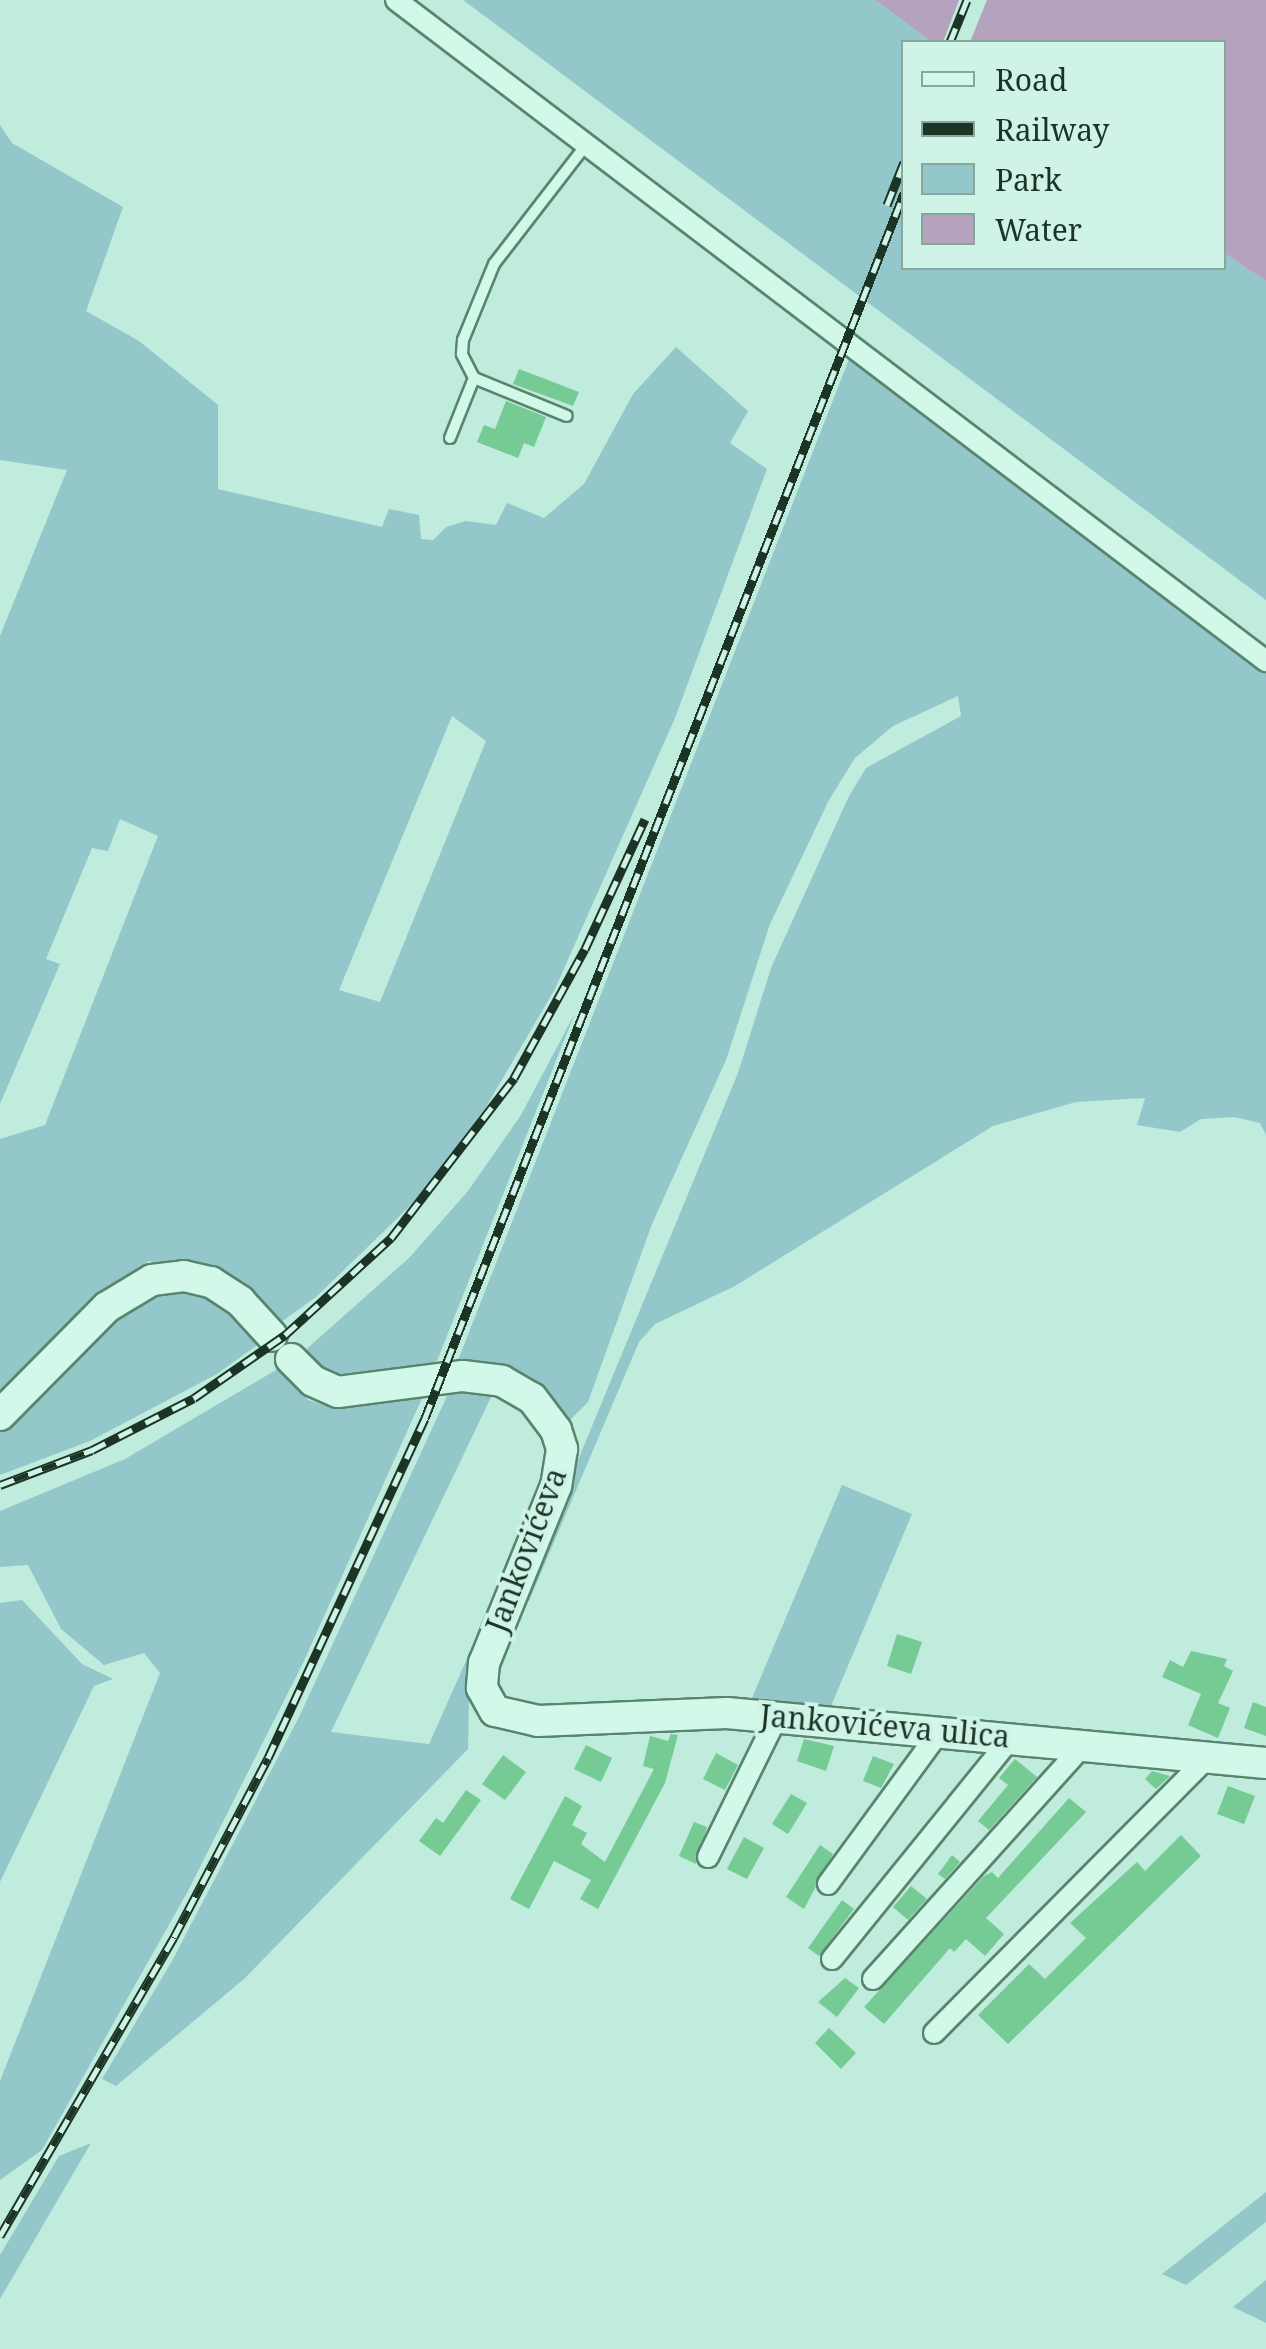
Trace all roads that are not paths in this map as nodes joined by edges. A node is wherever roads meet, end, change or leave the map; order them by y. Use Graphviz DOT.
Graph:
graph roads {
  1 [pos="396,0"];
  2 [pos="587,144"];
  3 [pos="474,378"];
  4 [pos="566,416"];
  5 [pos="450,438"];
  6 [pos="1266,661"];
  7 [pos="0,1415"];
  8 [pos="503,1714"];
  9 [pos="777,1717"];
  10 [pos="940,1731"];
  11 [pos="1012,1737"];
  12 [pos="1084,1745"];
  13 [pos="1208,1757"];
  14 [pos="1266,1764"];
  15 [pos="708,1857"];
  16 [pos="828,1884"];
  17 [pos="832,1959"];
  18 [pos="873,1979"];
  19 [pos="934,2033"];
  1 -- 2 [label="street"];
  2 -- 3 [label="lane"];
  2 -- 6 [label="street"];
  3 -- 4 [label="lane"];
  3 -- 5 [label="lane"];
  7 -- 8 [label="main road, Jankovićeva"];
  8 -- 9 [label="main road, Jankovićeva ulica"];
  9 -- 10 [label="main road, Jankovićeva ulica"];
  9 -- 15 [label="street"];
  10 -- 11 [label="main road, Jankovićeva ulica"];
  10 -- 16 [label="street"];
  11 -- 12 [label="main road, Jankovićeva ulica"];
  11 -- 17 [label="street"];
  12 -- 13 [label="main road, Jankovićeva ulica"];
  12 -- 18 [label="street"];
  13 -- 14 [label="main road, Jankovićeva ulica"];
  13 -- 19 [label="street"];
}
